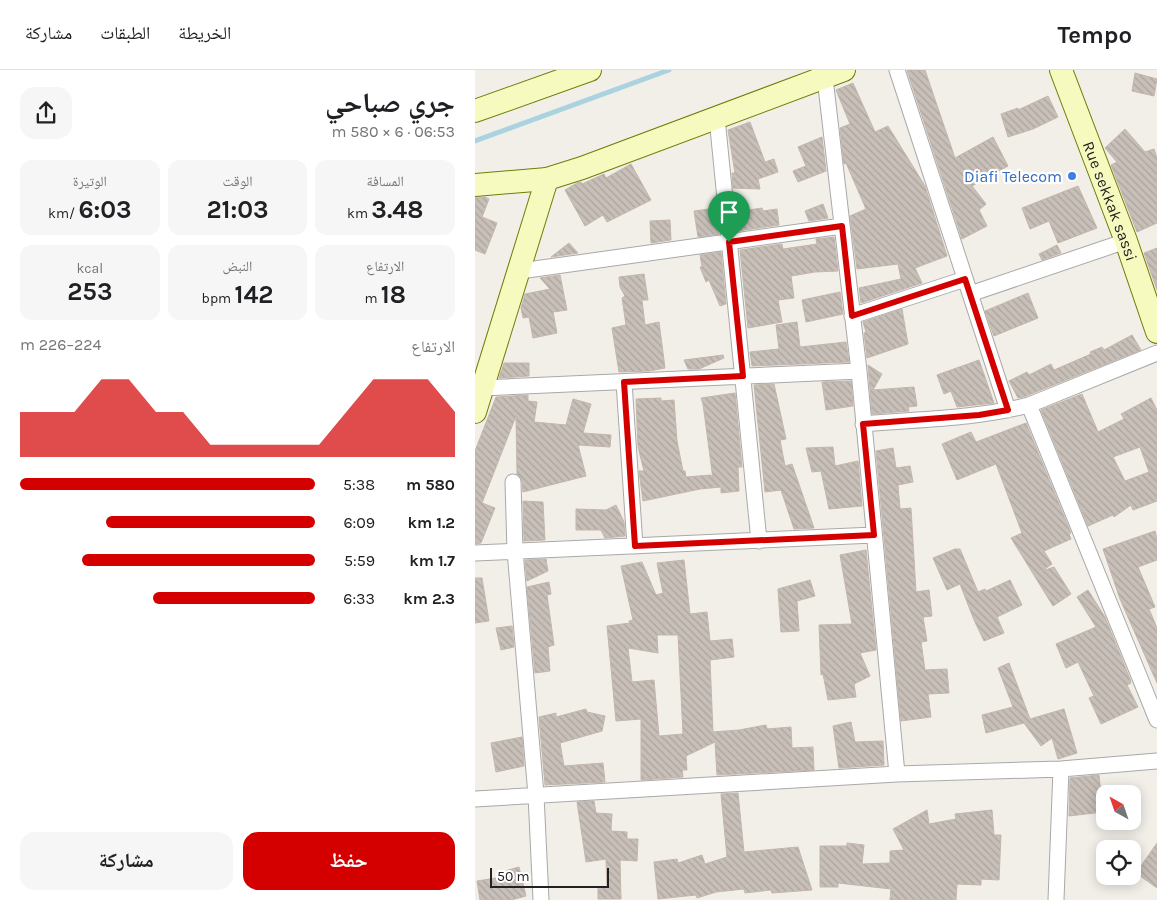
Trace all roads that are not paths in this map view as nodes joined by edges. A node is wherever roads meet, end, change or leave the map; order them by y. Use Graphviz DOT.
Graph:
graph roads {
  1 [pos="590,70"];
  2 [pos="897,70"];
  3 [pos="1061,70"];
  4 [pos="835,74"];
  5 [pos="475,111"];
  6 [pos="717,118"];
  7 [pos="547,179"];
  8 [pos="475,185"];
  9 [pos="842,226"];
  10 [pos="1126,241"];
  11 [pos="729,242"];
  12 [pos="520,271"];
  13 [pos="965,279"];
  14 [pos="971,294"];
  15 [pos="852,316"];
  16 [pos="1157,332"];
  17 [pos="1157,353"];
  18 [pos="859,371"];
  19 [pos="743,376"];
  20 [pos="624,382"];
  21 [pos="483,388"];
  22 [pos="1029,405"];
  23 [pos="1008,410"];
  24 [pos="475,412"];
  25 [pos="863,424"];
  26 [pos="513,482"];
  27 [pos="874,535"];
  28 [pos="759,540"];
  29 [pos="635,546"];
  30 [pos="515,551"];
  31 [pos="475,553"];
  32 [pos="1157,720"];
  33 [pos="1157,761"];
  34 [pos="1061,769"];
  35 [pos="897,774"];
  36 [pos="536,795"];
  37 [pos="475,799"];
  38 [pos="541,900"];
  39 [pos="1056,900"];
  1 -- 5 [label="street"];
  2 -- 13 [label="street"];
  3 -- 10 [label="street, Rue sekkak sassi"];
  4 -- 6 [label="street"];
  4 -- 9 [label="street"];
  6 -- 7 [label="street"];
  6 -- 11 [label="street"];
  7 -- 8 [label="street"];
  7 -- 12 [label="street"];
  9 -- 11 [label="street"];
  9 -- 15 [label="street"];
  10 -- 14 [label="street"];
  10 -- 16 [label="street, Rue sekkak sassi"];
  11 -- 12 [label="street"];
  11 -- 19 [label="street"];
  12 -- 21 [label="street"];
  13 -- 14 [label="street"];
  13 -- 15 [label="street"];
  14 -- 23 [label="street"];
  15 -- 18 [label="street"];
  17 -- 22 [label="street"];
  18 -- 19 [label="street"];
  18 -- 25 [label="street"];
  19 -- 20 [label="street"];
  19 -- 28 [label="street"];
  20 -- 21 [label="street"];
  20 -- 29 [label="street"];
  21 -- 24 [label="street"];
  22 -- 23 [label="street"];
  22 -- 32 [label="street"];
  23 -- 25 [label="street"];
  25 -- 27 [label="street"];
  26 -- 30 [label="street"];
  27 -- 28 [label="street"];
  27 -- 35 [label="street"];
  28 -- 29 [label="street"];
  29 -- 30 [label="street"];
  30 -- 31 [label="street"];
  30 -- 36 [label="street"];
  33 -- 34 [label="street"];
  34 -- 35 [label="street"];
  34 -- 39 [label="street"];
  35 -- 36 [label="street"];
  36 -- 37 [label="street"];
  36 -- 38 [label="street"];
}
